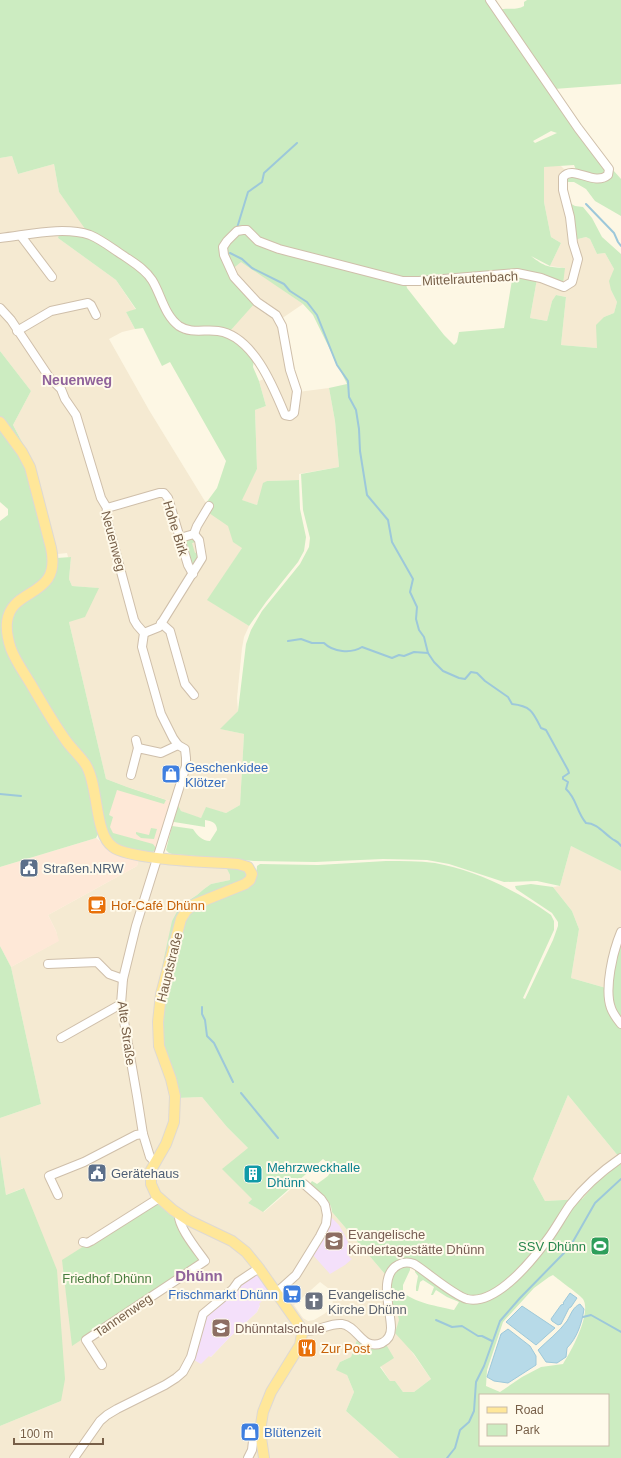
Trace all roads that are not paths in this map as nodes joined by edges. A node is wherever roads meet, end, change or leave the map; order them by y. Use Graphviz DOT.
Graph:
graph roads {
  1 [pos="490,0"];
  2 [pos="21,236"];
  3 [pos="0,238"];
  4 [pos="52,277"];
  5 [pos="0,308"];
  6 [pos="96,315"];
  7 [pos="17,331"];
  8 [pos="0,422"];
  9 [pos="209,506"];
  10 [pos="107,508"];
  11 [pos="194,534"];
  12 [pos="180,538"];
  13 [pos="193,574"];
  14 [pos="162,623"];
  15 [pos="144,633"];
  16 [pos="194,695"];
  17 [pos="136,740"];
  18 [pos="178,744"];
  19 [pos="138,748"];
  20 [pos="131,775"];
  21 [pos="158,857"];
  22 [pos="621,932"];
  23 [pos="48,964"];
  24 [pos="123,980"];
  25 [pos="121,1004"];
  26 [pos="621,1024"];
  27 [pos="61,1038"];
  28 [pos="143,1134"];
  29 [pos="621,1158"];
  30 [pos="155,1162"];
  31 [pos="304,1184"];
  32 [pos="58,1195"];
  33 [pos="158,1198"];
  34 [pos="179,1214"];
  35 [pos="198,1225"];
  36 [pos="191,1240"];
  37 [pos="83,1242"];
  38 [pos="259,1268"];
  39 [pos="276,1293"];
  40 [pos="302,1331"];
  41 [pos="102,1365"];
  42 [pos="260,1436"];
  43 [pos="74,1458"];
  44 [pos="248,1458"];
  45 [pos="264,1458"];
  1 -- 2 [label="street, Mittelrautenbach"];
  2 -- 3 [label="street"];
  2 -- 4 [label="street"];
  5 -- 7 [label="street, Neuenweg"];
  6 -- 7 [label="street"];
  7 -- 10 [label="street, Neuenweg"];
  8 -- 21 [label="main road, Hauptstraße"];
  9 -- 11 [label="street"];
  10 -- 12 [label="street, Hohe Birk"];
  10 -- 15 [label="street, Neuenweg"];
  11 -- 12 [label="street"];
  11 -- 13 [label="street"];
  12 -- 13 [label="street, Hohe Birk"];
  13 -- 14 [label="street"];
  14 -- 15 [label="street"];
  14 -- 16 [label="street"];
  15 -- 18 [label="street"];
  17 -- 19 [label="street"];
  18 -- 19 [label="street"];
  18 -- 21 [label="street"];
  19 -- 20 [label="street"];
  21 -- 24 [label="street, Alte Straße"];
  21 -- 30 [label="main road, Hauptstraße"];
  22 -- 26 [label="street"];
  23 -- 24 [label="street"];
  24 -- 25 [label="street, Alte Straße"];
  25 -- 27 [label="street"];
  25 -- 28 [label="street, Alte Straße"];
  28 -- 30 [label="street, Alte Straße"];
  28 -- 32 [label="street"];
  29 -- 40 [label="street"];
  30 -- 33 [label="main road, Hauptstraße"];
  31 -- 39 [label="street"];
  33 -- 34 [label="main road, Hauptstraße"];
  33 -- 37 [label="street"];
  34 -- 35 [label="main road, Hauptstraße"];
  34 -- 36 [label="street, Tannenweg"];
  35 -- 36 [label="street"];
  35 -- 38 [label="main road, Hauptstraße"];
  36 -- 41 [label="street, Tannenweg"];
  38 -- 39 [label="main road, Hauptstraße"];
  38 -- 43 [label="street"];
  39 -- 40 [label="main road, Hauptstraße"];
  40 -- 42 [label="main road"];
  42 -- 44 [label="street"];
  42 -- 45 [label="main road"];
}
